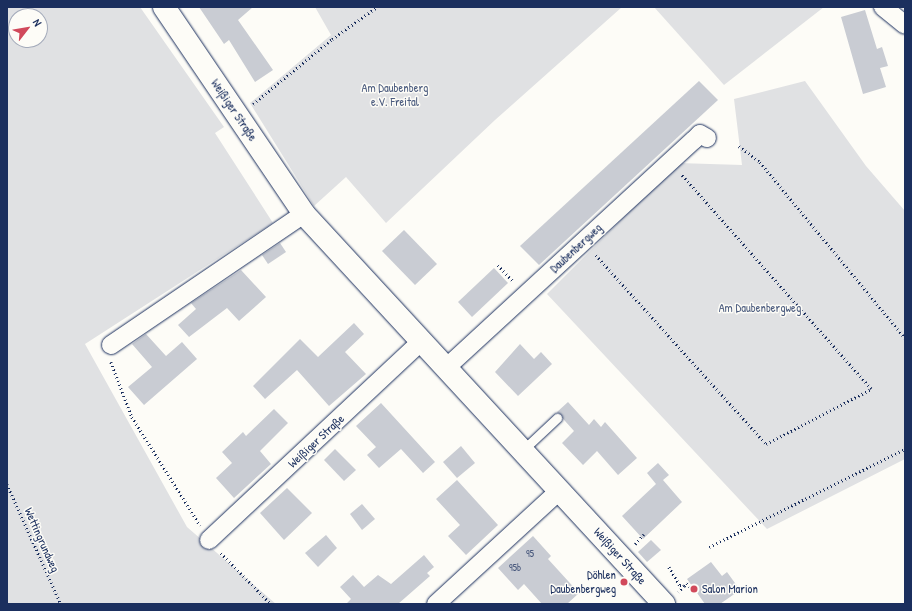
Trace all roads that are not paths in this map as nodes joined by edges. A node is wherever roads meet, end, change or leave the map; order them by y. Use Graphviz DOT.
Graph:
graph roads {
  1 [pos="164,7"];
  2 [pos="883,7"];
  3 [pos="905,25"];
  4 [pos="707,138"];
  5 [pos="304,214"];
  6 [pos="422,341"];
  7 [pos="111,345"];
  8 [pos="447,367"];
  9 [pos="557,418"];
  10 [pos="523,450"];
  11 [pos="560,490"];
  12 [pos="209,540"];
  13 [pos="668,600"];
  14 [pos="436,604"];
  1 -- 5 [label="street, Weißiger Straße"];
  2 -- 3 [label="street"];
  4 -- 8 [label="street, Daubenbergweg"];
  5 -- 6 [label="street, Weißiger Straße"];
  5 -- 7 [label="street"];
  6 -- 8 [label="street, Weißiger Straße"];
  6 -- 12 [label="street, Weißiger Straße"];
  8 -- 10 [label="street, Weißiger Straße"];
  9 -- 10 [label="lane"];
  10 -- 11 [label="street, Weißiger Straße"];
  11 -- 13 [label="street, Weißiger Straße"];
  11 -- 14 [label="street"];
}
